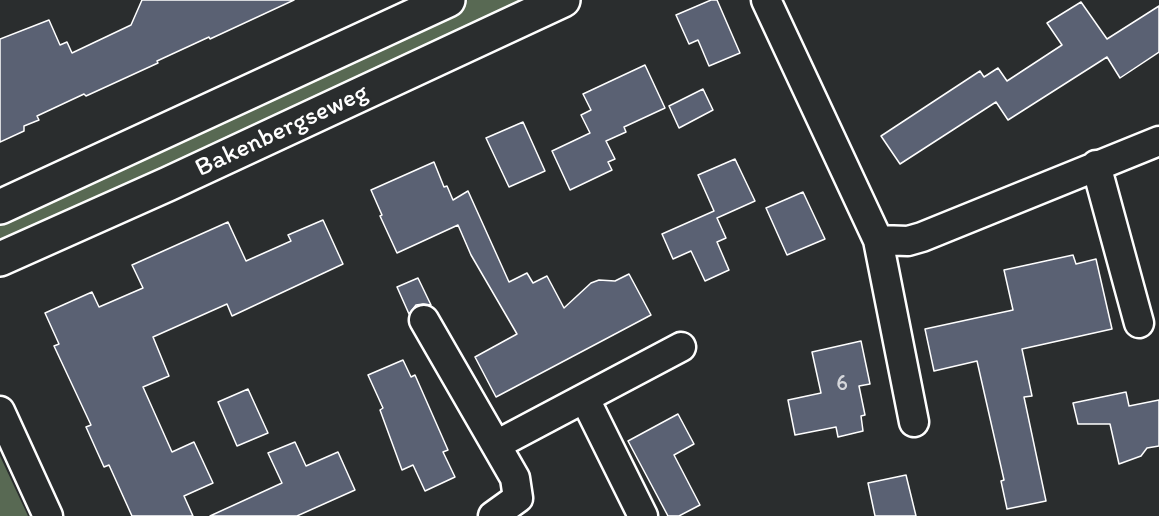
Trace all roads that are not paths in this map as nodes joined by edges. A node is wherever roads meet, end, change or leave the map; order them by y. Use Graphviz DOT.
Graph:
graph roads {
  1 [pos="448,0"];
  2 [pos="562,0"];
  3 [pos="766,0"];
  4 [pos="1159,141"];
  5 [pos="1096,165"];
  6 [pos="0,207"];
  7 [pos="878,240"];
  8 [pos="0,259"];
  9 [pos="424,320"];
  10 [pos="1139,323"];
  11 [pos="681,346"];
  12 [pos="585,399"];
  13 [pos="0,411"];
  14 [pos="914,422"];
  15 [pos="495,445"];
  16 [pos="48,516"];
  17 [pos="493,516"];
  18 [pos="643,516"];
  1 -- 6 [label="street, Bakenbergseweg"];
  2 -- 8 [label="street, Bakenbergseweg"];
  3 -- 7 [label="street"];
  4 -- 5 [label="street"];
  5 -- 7 [label="street"];
  5 -- 10 [label="street"];
  7 -- 14 [label="street"];
  9 -- 15 [label="street"];
  11 -- 12 [label="street"];
  12 -- 15 [label="street"];
  12 -- 18 [label="street"];
  13 -- 16 [label="street"];
  15 -- 17 [label="street"];
}
